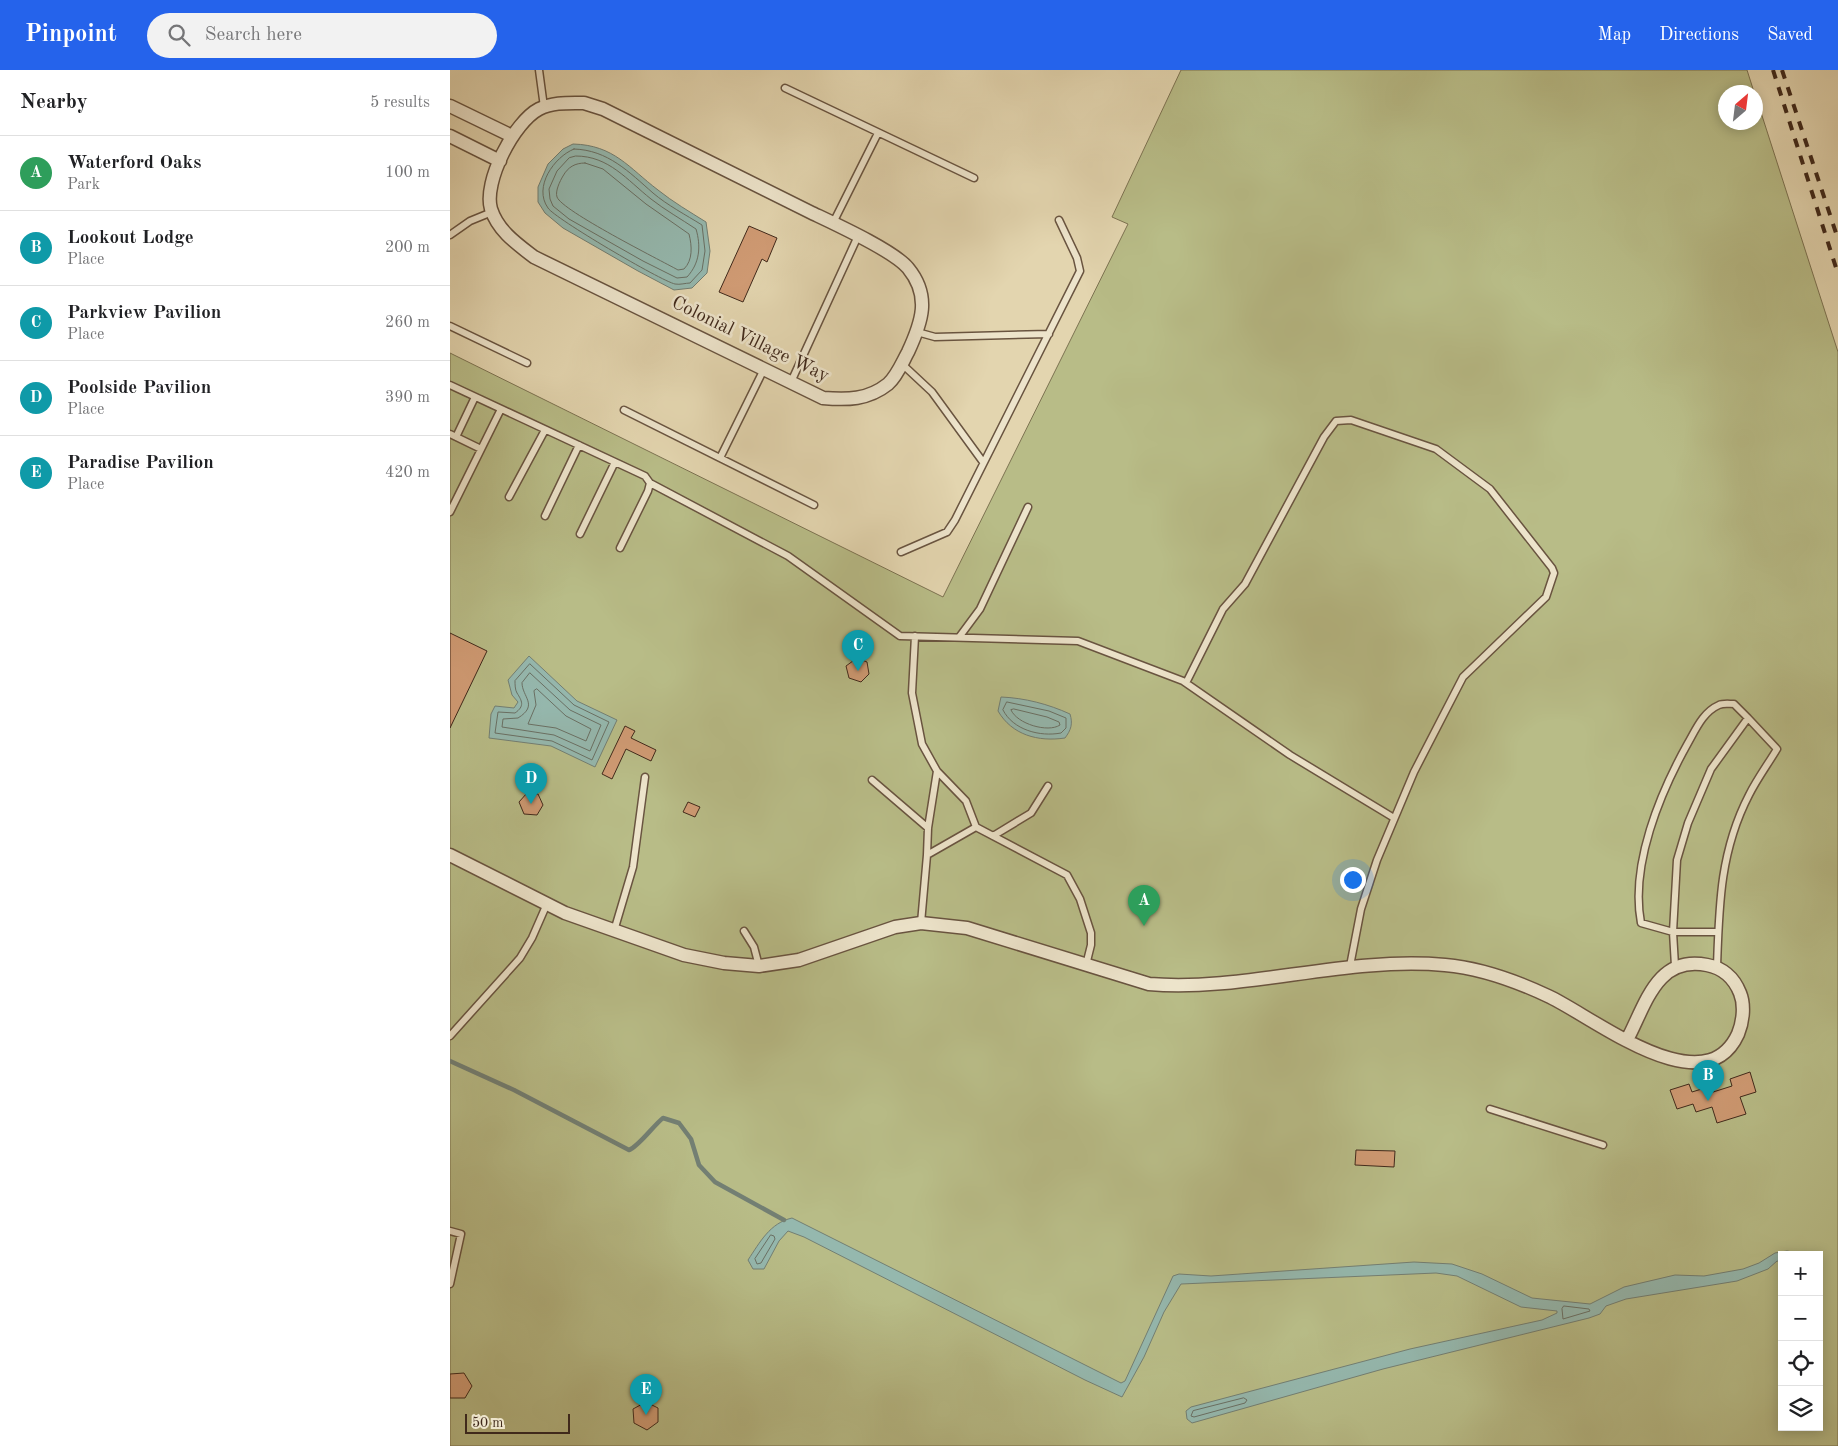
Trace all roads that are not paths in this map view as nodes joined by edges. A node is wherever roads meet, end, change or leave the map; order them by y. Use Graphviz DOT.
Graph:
graph roads {
  1 [pos="539,70"];
  2 [pos="785,88"];
  3 [pos="450,106"];
  4 [pos="544,107"];
  5 [pos="878,133"];
  6 [pos="450,136"];
  7 [pos="512,136"];
  8 [pos="500,161"];
  9 [pos="974,178"];
  10 [pos="492,212"];
  11 [pos="1059,220"];
  12 [pos="833,223"];
  13 [pos="450,235"];
  14 [pos="858,236"];
  15 [pos="450,326"];
  16 [pos="917,332"];
  17 [pos="1049,334"];
  18 [pos="527,363"];
  19 [pos="902,364"];
  20 [pos="764,369"];
  21 [pos="790,382"];
  22 [pos="450,385"];
  23 [pos="475,397"];
  24 [pos="501,409"];
  25 [pos="624,410"];
  26 [pos="545,430"];
  27 [pos="453,435"];
  28 [pos="578,445"];
  29 [pos="482,449"];
  30 [pos="720,458"];
  31 [pos="615,462"];
  32 [pos="983,462"];
  33 [pos="650,483"];
  34 [pos="509,497"];
  35 [pos="814,505"];
  36 [pos="1028,507"];
  37 [pos="450,512"];
  38 [pos="544,516"];
  39 [pos="580,534"];
  40 [pos="620,548"];
  41 [pos="901,552"];
  42 [pos="915,636"];
  43 [pos="960,636"];
  44 [pos="1186,683"];
  45 [pos="1748,718"];
  46 [pos="937,771"];
  47 [pos="645,777"];
  48 [pos="872,780"];
  49 [pos="1048,786"];
  50 [pos="1394,818"];
  51 [pos="976,827"];
  52 [pos="928,828"];
  53 [pos="993,836"];
  54 [pos="928,855"];
  55 [pos="450,856"];
  56 [pos="546,906"];
  57 [pos="921,923"];
  58 [pos="744,931"];
  59 [pos="614,932"];
  60 [pos="1673,932"];
  61 [pos="1718,932"];
  62 [pos="1086,965"];
  63 [pos="759,966"];
  64 [pos="1350,966"];
  65 [pos="1675,966"];
  66 [pos="1716,967"];
  67 [pos="450,1036"];
  68 [pos="1627,1040"];
  69 [pos="1490,1109"];
  70 [pos="1603,1145"];
  71 [pos="450,1231"];
  72 [pos="450,1284"];
  1 -- 4 [label="lane"];
  2 -- 5 [label="lane"];
  3 -- 7 [label="street"];
  4 -- 7 [label="street"];
  4 -- 12 [label="street, Colonial Village Way"];
  5 -- 9 [label="lane"];
  5 -- 12 [label="lane"];
  6 -- 8 [label="street"];
  7 -- 8 [label="street"];
  8 -- 10 [label="street"];
  10 -- 13 [label="lane"];
  10 -- 20 [label="street, Colonial Village Way"];
  11 -- 17 [label="lane"];
  12 -- 14 [label="street, Colonial Village Way"];
  14 -- 16 [label="street, Colonial Village Way"];
  14 -- 21 [label="lane"];
  15 -- 18 [label="lane"];
  16 -- 17 [label="lane"];
  16 -- 19 [label="street, Colonial Village Way"];
  17 -- 32 [label="lane"];
  19 -- 21 [label="street, Colonial Village Way"];
  19 -- 32 [label="lane"];
  20 -- 21 [label="street, Colonial Village Way"];
  20 -- 30 [label="lane"];
  22 -- 23 [label="lane"];
  23 -- 24 [label="lane"];
  23 -- 27 [label="lane"];
  24 -- 26 [label="lane"];
  24 -- 29 [label="lane"];
  25 -- 30 [label="lane"];
  26 -- 28 [label="lane"];
  26 -- 34 [label="lane"];
  27 -- 29 [label="lane"];
  28 -- 31 [label="lane"];
  28 -- 38 [label="lane"];
  29 -- 37 [label="lane"];
  30 -- 35 [label="lane"];
  31 -- 33 [label="lane"];
  31 -- 39 [label="lane"];
  32 -- 41 [label="lane"];
  33 -- 40 [label="lane"];
  33 -- 42 [label="lane"];
  36 -- 43 [label="lane"];
  42 -- 43 [label="lane"];
  42 -- 46 [label="lane"];
  43 -- 44 [label="lane"];
  44 -- 50 [label="lane"];
  44 -- 50 [label="lane"];
  45 -- 60 [label="lane"];
  45 -- 60 [label="lane"];
  45 -- 61 [label="lane"];
  46 -- 51 [label="lane"];
  46 -- 52 [label="lane"];
  47 -- 59 [label="lane"];
  48 -- 52 [label="lane"];
  49 -- 53 [label="lane"];
  50 -- 64 [label="lane"];
  51 -- 53 [label="lane"];
  51 -- 54 [label="lane"];
  52 -- 54 [label="lane"];
  53 -- 62 [label="lane"];
  54 -- 57 [label="lane"];
  55 -- 56 [label="street"];
  56 -- 59 [label="street"];
  56 -- 67 [label="lane"];
  57 -- 62 [label="street"];
  57 -- 63 [label="street"];
  58 -- 63 [label="lane"];
  59 -- 63 [label="street"];
  60 -- 61 [label="lane"];
  60 -- 65 [label="lane"];
  61 -- 66 [label="lane"];
  62 -- 64 [label="street"];
  64 -- 68 [label="street"];
  65 -- 66 [label="street"];
  65 -- 68 [label="street"];
  66 -- 68 [label="street"];
  69 -- 70 [label="lane"];
  71 -- 72 [label="lane"];
}
